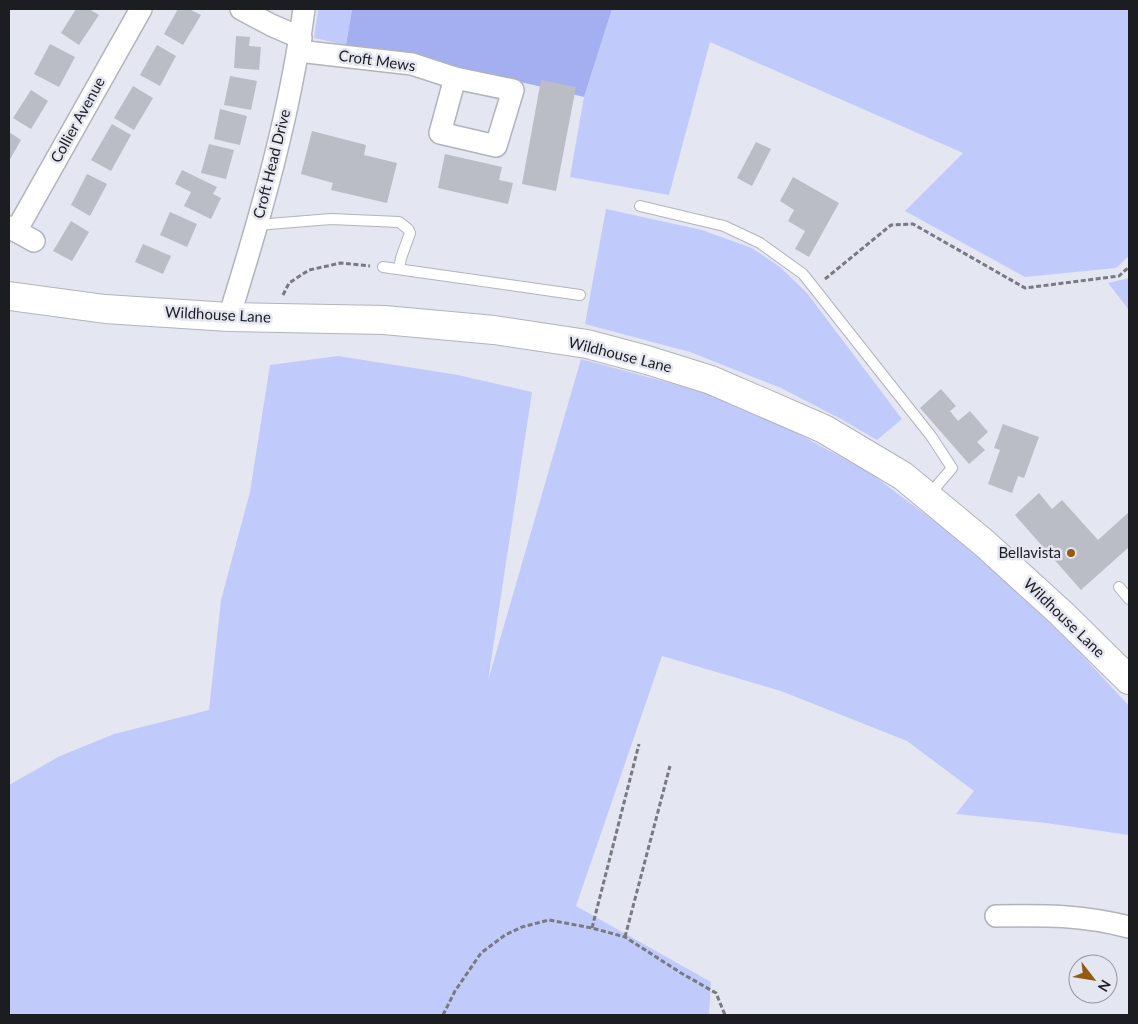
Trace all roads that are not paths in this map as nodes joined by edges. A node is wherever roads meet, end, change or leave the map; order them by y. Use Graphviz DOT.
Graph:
graph roads {
  1 [pos="141,9"];
  2 [pos="241,9"];
  3 [pos="304,9"];
  4 [pos="299,44"];
  5 [pos="455,78"];
  6 [pos="640,206"];
  7 [pos="257,225"];
  8 [pos="19,233"];
  9 [pos="384,267"];
  10 [pos="399,269"];
  11 [pos="9,296"];
  12 [pos="580,296"];
  13 [pos="229,317"];
  14 [pos="929,495"];
  15 [pos="1119,587"];
  16 [pos="1129,599"];
  17 [pos="1129,680"];
  18 [pos="996,916"];
  19 [pos="1129,926"];
  1 -- 8 [label="street, Collier Avenue"];
  2 -- 4 [label="street"];
  3 -- 4 [label="street, Croft Head Drive"];
  4 -- 5 [label="street, Croft Mews"];
  4 -- 7 [label="street, Croft Head Drive"];
  6 -- 14 [label="lane"];
  7 -- 10 [label="lane"];
  7 -- 13 [label="street, Croft Head Drive"];
  9 -- 10 [label="lane"];
  10 -- 12 [label="lane"];
  11 -- 13 [label="main road, Wildhouse Lane"];
  13 -- 14 [label="main road, Wildhouse Lane"];
  14 -- 17 [label="main road, Wildhouse Lane"];
  15 -- 16 [label="lane"];
  18 -- 19 [label="street"];
}
